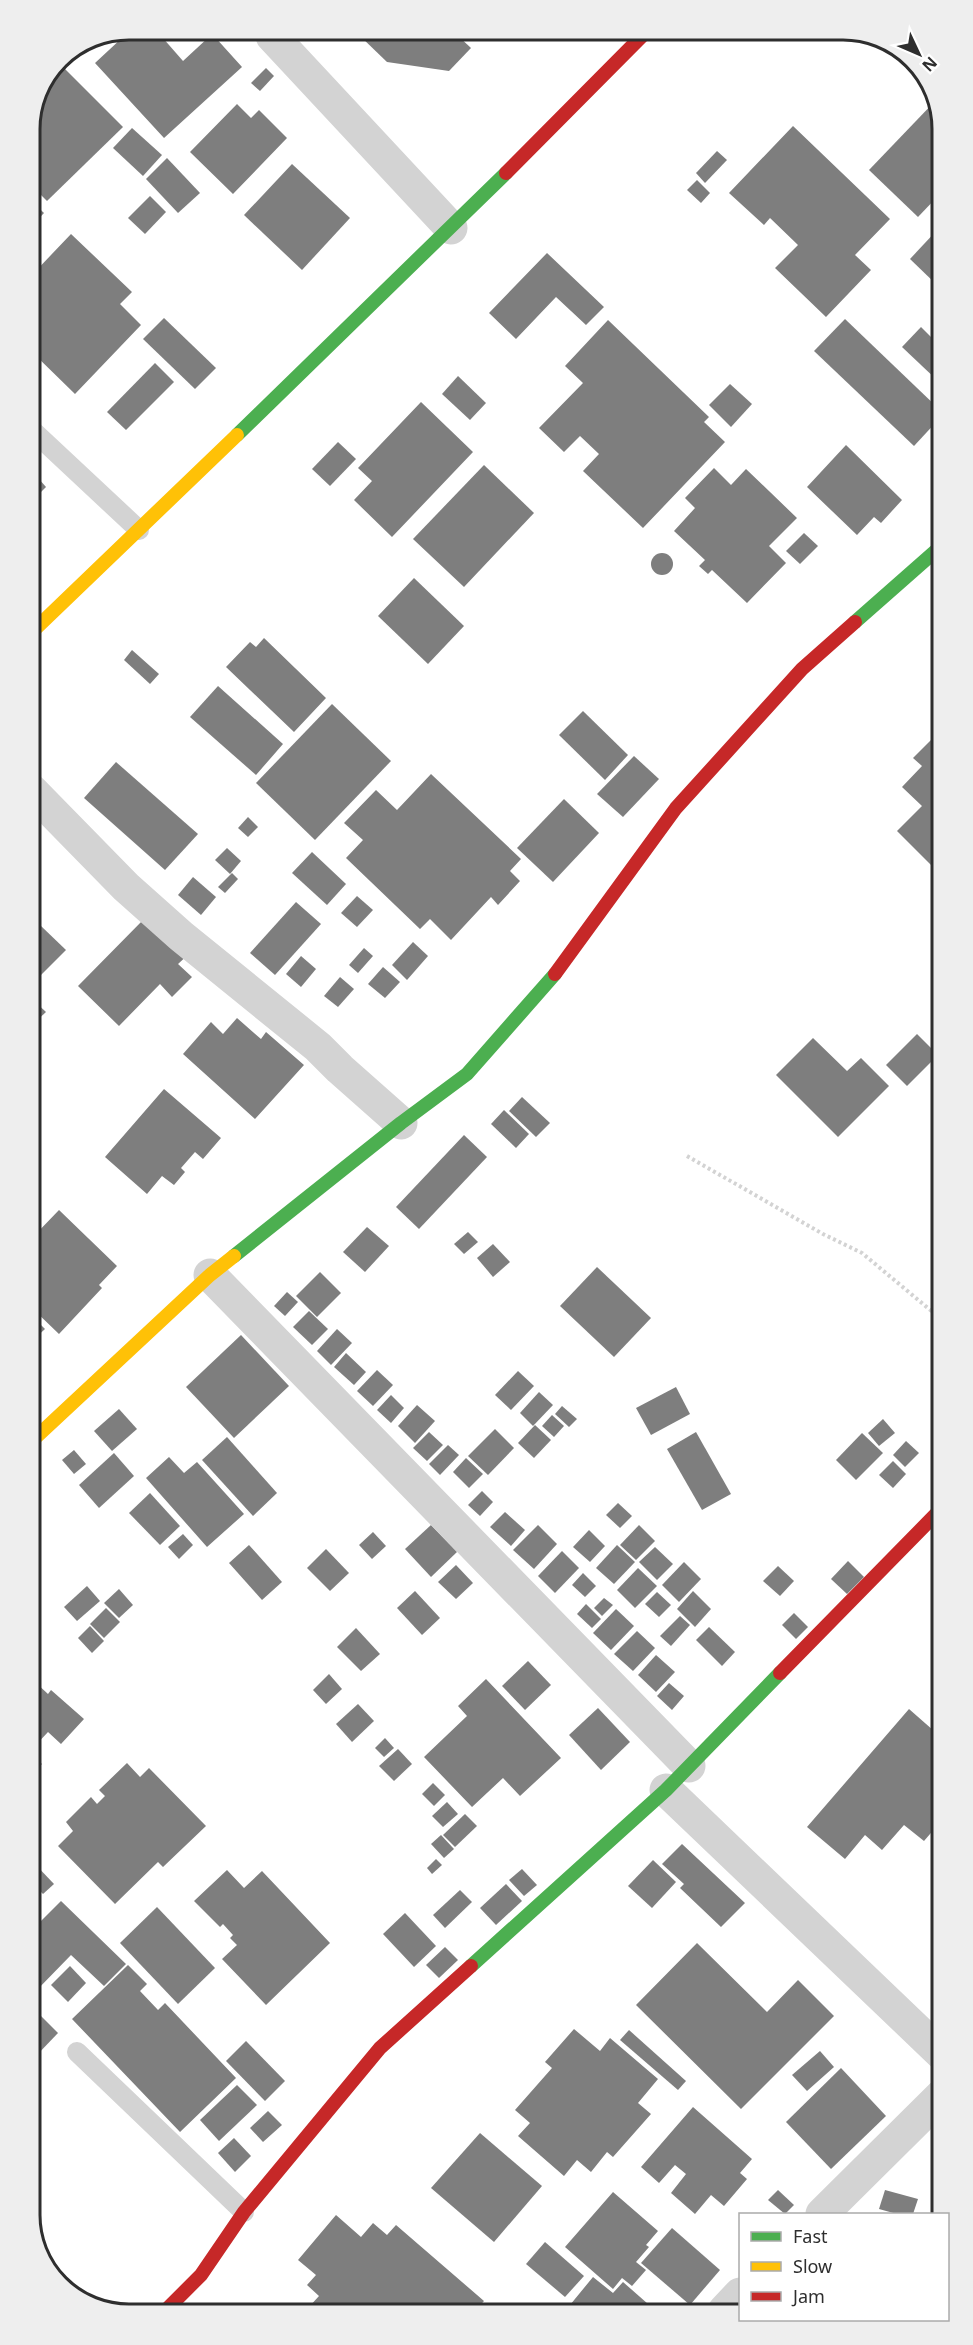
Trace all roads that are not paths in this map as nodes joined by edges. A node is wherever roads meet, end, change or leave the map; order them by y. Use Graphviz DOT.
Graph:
graph roads {
  1 [pos="276,40"];
  2 [pos="637,41"];
  3 [pos="451,228"];
  4 [pos="41,438"];
  5 [pos="138,530"];
  6 [pos="932,554"];
  7 [pos="41,624"];
  8 [pos="41,800"];
  9 [pos="401,1123"];
  10 [pos="210,1275"];
  11 [pos="40,1433"];
  12 [pos="932,1518"];
  13 [pos="689,1766"];
  14 [pos="666,1790"];
  15 [pos="932,2044"];
  16 [pos="77,2052"];
  17 [pos="932,2105"];
  18 [pos="244,2212"];
  19 [pos="823,2213"];
  20 [pos="172,2304"];
  1 -- 3 [label="street"];
  2 -- 3 [label="street"];
  3 -- 5 [label="street"];
  4 -- 5 [label="lane"];
  5 -- 7 [label="street"];
  6 -- 9 [label="street"];
  8 -- 9 [label="street"];
  9 -- 10 [label="street"];
  10 -- 11 [label="street"];
  10 -- 13 [label="street"];
  12 -- 13 [label="street"];
  13 -- 14 [label="street"];
  14 -- 15 [label="street"];
  14 -- 18 [label="street"];
  16 -- 18 [label="lane"];
  17 -- 19 [label="street"];
  18 -- 20 [label="street"];
}
